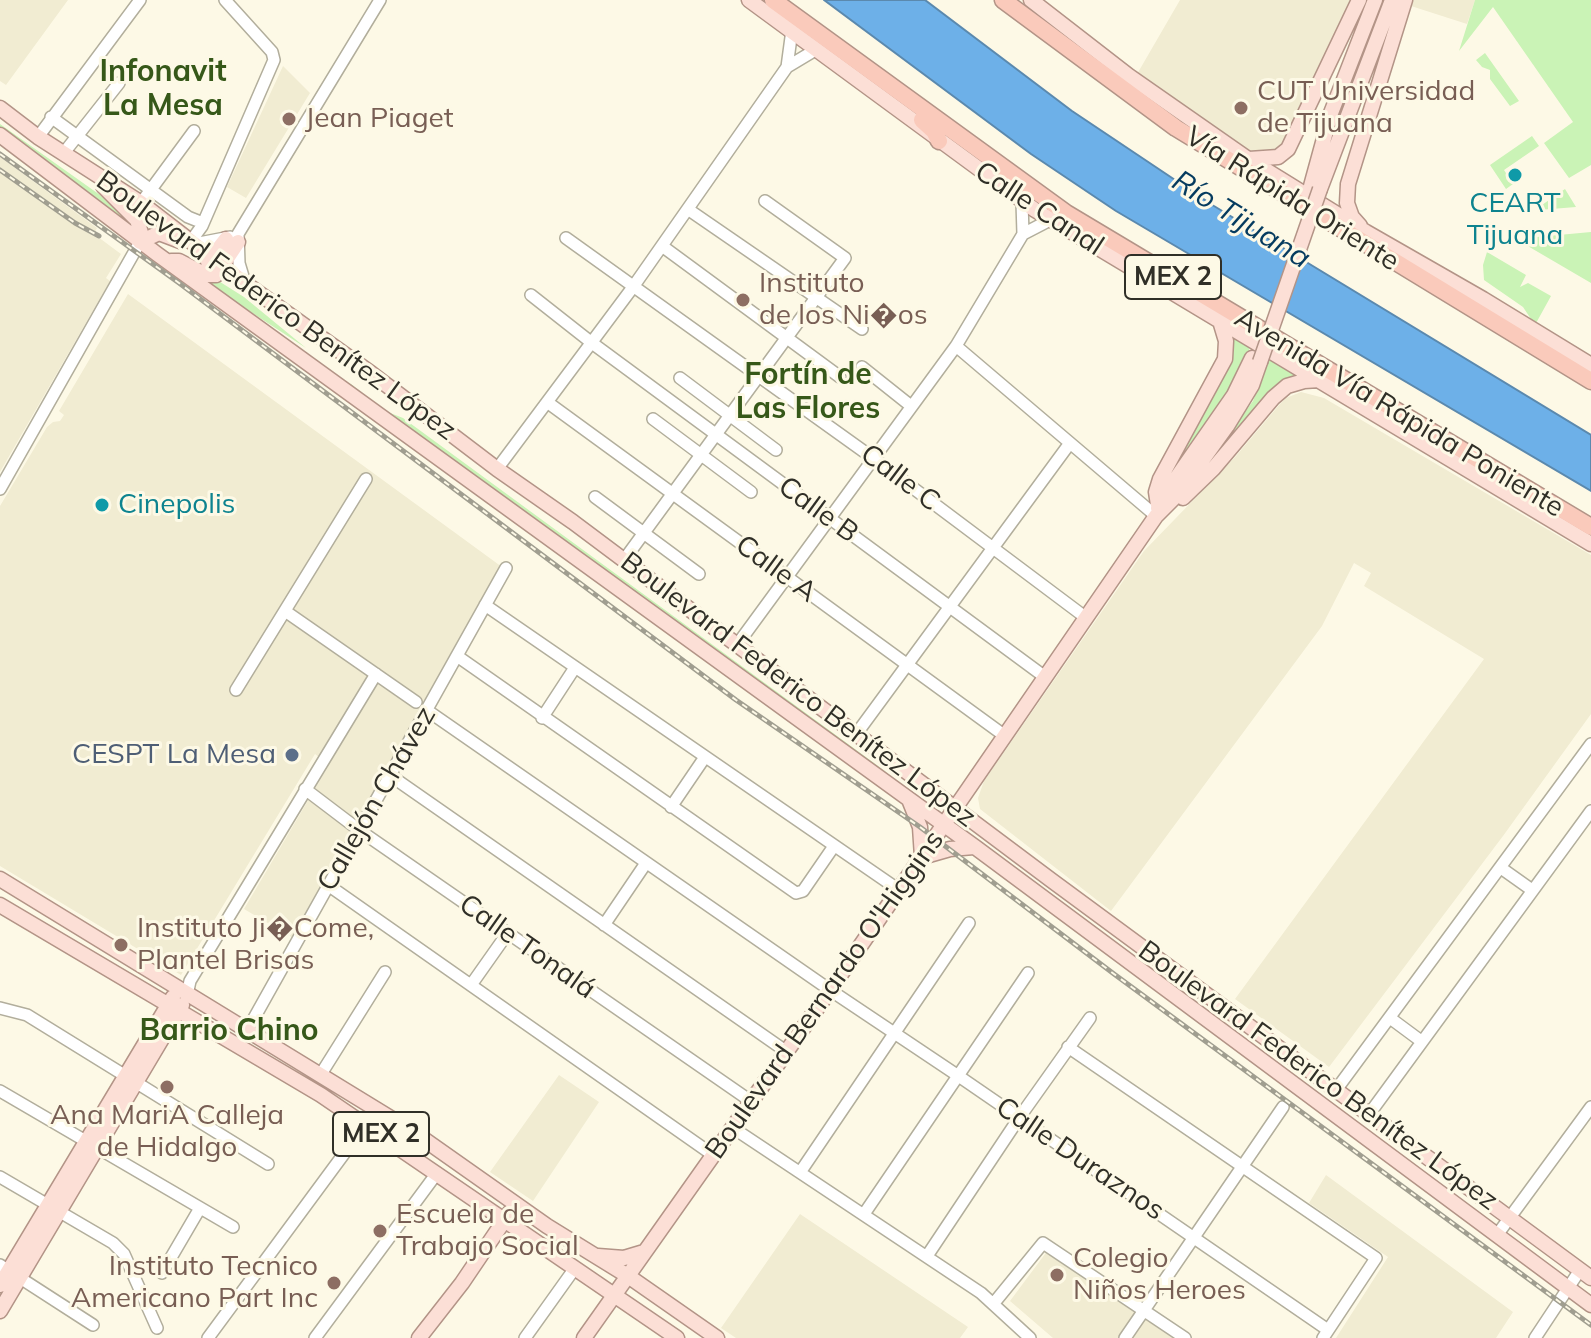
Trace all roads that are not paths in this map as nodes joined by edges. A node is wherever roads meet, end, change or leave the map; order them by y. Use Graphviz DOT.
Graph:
graph roads {
  1 [pos="140,0"];
  2 [pos="225,0"];
  3 [pos="380,0"];
  4 [pos="749,0"];
  5 [pos="773,0"];
  6 [pos="1003,0"];
  7 [pos="1018,0"];
  8 [pos="1031,0"];
  9 [pos="1359,0"];
  10 [pos="1375,0"];
  11 [pos="1392,0"];
  12 [pos="1405,0"];
  13 [pos="814,29"];
  14 [pos="792,30"];
  15 [pos="817,49"];
  16 [pos="1101,55"];
  17 [pos="787,67"];
  18 [pos="119,83"];
  19 [pos="0,108"];
  20 [pos="0,115"];
  21 [pos="51,117"];
  22 [pos="194,131"];
  23 [pos="33,133"];
  24 [pos="0,135"];
  25 [pos="78,137"];
  26 [pos="939,141"];
  27 [pos="63,154"];
  28 [pos="1248,159"];
  29 [pos="84,167"];
  30 [pos="1315,187"];
  31 [pos="150,189"];
  32 [pos="765,201"];
  33 [pos="1022,202"];
  34 [pos="141,203"];
  35 [pos="689,210"];
  36 [pos="1050,220"];
  37 [pos="203,223"];
  38 [pos="1366,232"];
  39 [pos="1023,234"];
  40 [pos="234,238"];
  41 [pos="566,238"];
  42 [pos="140,242"];
  43 [pos="192,243"];
  44 [pos="662,246"];
  45 [pos="167,261"];
  46 [pos="216,264"];
  47 [pos="246,284"];
  48 [pos="633,287"];
  49 [pos="531,295"];
  50 [pos="818,298"];
  51 [pos="277,306"];
  52 [pos="1220,321"];
  53 [pos="862,329"];
  54 [pos="318,334"];
  55 [pos="787,338"];
  56 [pos="592,343"];
  57 [pos="956,346"];
  58 [pos="296,353"];
  59 [pos="1591,365"];
  60 [pos="862,367"];
  61 [pos="760,375"];
  62 [pos="840,377"];
  63 [pos="680,378"];
  64 [pos="1320,380"];
  65 [pos="1591,381"];
  66 [pos="547,402"];
  67 [pos="911,406"];
  68 [pos="731,415"];
  69 [pos="653,419"];
  70 [pos="716,435"];
  71 [pos="1070,443"];
  72 [pos="776,450"];
  73 [pos="701,455"];
  74 [pos="873,458"];
  75 [pos="497,469"];
  76 [pos="366,479"];
  77 [pos="0,489"];
  78 [pos="751,492"];
  79 [pos="673,494"];
  80 [pos="595,497"];
  81 [pos="1160,509"];
  82 [pos="829,518"];
  83 [pos="1558,525"];
  84 [pos="1591,527"];
  85 [pos="644,533"];
  86 [pos="1591,536"];
  87 [pos="1591,544"];
  88 [pos="992,547"];
  89 [pos="624,560"];
  90 [pos="506,568"];
  91 [pos="699,574"];
  92 [pos="787,577"];
  93 [pos="485,605"];
  94 [pos="951,606"];
  95 [pos="285,611"];
  96 [pos="1085,617"];
  97 [pos="737,645"];
  98 [pos="457,656"];
  99 [pos="908,665"];
  100 [pos="574,669"];
  101 [pos="376,674"];
  102 [pos="1045,677"];
  103 [pos="236,690"];
  104 [pos="416,702"];
  105 [pos="428,711"];
  106 [pos="542,718"];
  107 [pos="857,733"];
  108 [pos="1005,736"];
  109 [pos="1591,744"];
  110 [pos="705,757"];
  111 [pos="391,776"];
  112 [pos="305,789"];
  113 [pos="910,802"];
  114 [pos="671,807"];
  115 [pos="956,808"];
  116 [pos="1591,811"];
  117 [pos="944,825"];
  118 [pos="359,830"];
  119 [pos="834,846"];
  120 [pos="975,847"];
  121 [pos="922,857"];
  122 [pos="646,863"];
  123 [pos="1501,868"];
  124 [pos="0,879"];
  125 [pos="328,885"];
  126 [pos="899,890"];
  127 [pos="1532,890"];
  128 [pos="0,905"];
  129 [pos="969,923"];
  130 [pos="604,925"];
  131 [pos="507,934"];
  132 [pos="385,972"];
  133 [pos="1028,973"];
  134 [pos="471,985"];
  135 [pos="185,988"];
  136 [pos="830,990"];
  137 [pos="0,1008"];
  138 [pos="174,1008"];
  139 [pos="1090,1018"];
  140 [pos="1390,1018"];
  141 [pos="248,1029"];
  142 [pos="895,1033"];
  143 [pos="1421,1041"];
  144 [pos="1068,1047"];
  145 [pos="787,1052"];
  146 [pos="321,1074"];
  147 [pos="957,1075"];
  148 [pos="132,1080"];
  149 [pos="1336,1090"];
  150 [pos="0,1091"];
  151 [pos="752,1102"];
  152 [pos="1283,1107"];
  153 [pos="1591,1107"];
  154 [pos="377,1109"];
  155 [pos="1370,1113"];
  156 [pos="1019,1118"];
  157 [pos="366,1124"];
  158 [pos="733,1128"];
  159 [pos="91,1144"];
  160 [pos="713,1155"];
  161 [pos="268,1164"];
  162 [pos="1242,1165"];
  163 [pos="801,1171"];
  164 [pos="437,1173"];
  165 [pos="0,1177"];
  166 [pos="515,1204"];
  167 [pos="53,1208"];
  168 [pos="200,1208"];
  169 [pos="864,1214"];
  170 [pos="1510,1217"];
  171 [pos="503,1224"];
  172 [pos="233,1227"];
  173 [pos="1497,1235"];
  174 [pos="1194,1237"];
  175 [pos="645,1252"];
  176 [pos="590,1254"];
  177 [pos="927,1256"];
  178 [pos="575,1268"];
  179 [pos="10,1271"];
  180 [pos="162,1273"];
  181 [pos="1586,1274"];
  182 [pos="628,1276"];
  183 [pos="0,1285"];
  184 [pos="1568,1288"];
  185 [pos="614,1294"];
  186 [pos="994,1303"];
  187 [pos="1591,1305"];
  188 [pos="0,1311"];
  189 [pos="1144,1311"];
  190 [pos="93,1325"];
  191 [pos="157,1328"];
  192 [pos="1325,1334"];
  193 [pos="208,1338"];
  194 [pos="315,1338"];
  195 [pos="419,1338"];
  196 [pos="525,1338"];
  197 [pos="584,1338"];
  198 [pos="677,1338"];
  199 [pos="717,1338"];
  200 [pos="1030,1338"];
  201 [pos="1125,1338"];
  202 [pos="1185,1338"];
  203 [pos="1535,1338"];
  1 -- 21 [label="street"];
  2 -- 37 [label="street"];
  3 -- 40 [label="street"];
  4 -- 14 [label="main road, Calle Canal"];
  5 -- 13 [label="highway, Avenida Vía Rápida Poniente / MEX 2"];
  6 -- 65 [label="highway, Vía Rápida Oriente"];
  7 -- 16 [label="highway"];
  8 -- 16 [label="main road"];
  9 -- 28 [label="main road"];
  10 -- 30 [label="main road, Boulevard Bernardo O'Higgins"];
  11 -- 30 [label="main road, Boulevard Bernardo O'Higgins"];
  12 -- 38 [label="main road"];
  13 -- 26 [label="highway"];
  13 -- 84 [label="highway, Avenida Vía Rápida Poniente / MEX 2"];
  14 -- 15 [label="main road, Calle Canal"];
  14 -- 17 [label="street"];
  15 -- 17 [label="street"];
  15 -- 26 [label="main road, Calle Canal"];
  16 -- 28 [label="main road"];
  17 -- 35 [label="street"];
  18 -- 25 [label="street"];
  19 -- 23 [label="main road, Boulevard Federico Benítez López"];
  20 -- 23 [label="main road"];
  21 -- 23 [label="street"];
  21 -- 25 [label="street"];
  22 -- 31 [label="street"];
  23 -- 27 [label="main road, Boulevard Federico Benítez López"];
  24 -- 42 [label="main road, Boulevard Federico Benítez López"];
  25 -- 27 [label="street"];
  25 -- 31 [label="street"];
  26 -- 33 [label="main road, Calle Canal"];
  27 -- 29 [label="main road, Boulevard Federico Benítez López"];
  28 -- 38 [label="main road"];
  29 -- 34 [label="main road, Boulevard Federico Benítez López"];
  29 -- 42 [label="main road"];
  30 -- 81 [label="main road, Boulevard Bernardo O'Higgins, bridge"];
  31 -- 34 [label="street"];
  31 -- 37 [label="street"];
  32 -- 50 [label="street"];
  33 -- 36 [label="main road, Calle Canal"];
  33 -- 39 [label="street"];
  34 -- 43 [label="main road, Boulevard Federico Benítez López"];
  35 -- 44 [label="street"];
  35 -- 50 [label="street"];
  36 -- 39 [label="street"];
  36 -- 52 [label="main road, Calle Canal"];
  37 -- 43 [label="street"];
  38 -- 59 [label="main road"];
  39 -- 57 [label="street"];
  40 -- 43 [label="street"];
  40 -- 46 [label="main road"];
  40 -- 47 [label="street"];
  41 -- 48 [label="street, Calle C"];
  42 -- 45 [label="main road, Boulevard Federico Benítez López"];
  42 -- 46 [label="main road"];
  42 -- 77 [label="street"];
  43 -- 46 [label="main road, Boulevard Federico Benítez López"];
  44 -- 48 [label="street"];
  44 -- 55 [label="street"];
  45 -- 46 [label="main road"];
  45 -- 58 [label="main road, Boulevard Federico Benítez López"];
  46 -- 47 [label="main road, Boulevard Federico Benítez López"];
  46 -- 51 [label="main road"];
  47 -- 51 [label="main road, Boulevard Federico Benítez López"];
  48 -- 56 [label="street"];
  48 -- 61 [label="street, Calle C"];
  49 -- 56 [label="street, Calle B"];
  50 -- 53 [label="street"];
  50 -- 55 [label="street"];
  51 -- 54 [label="main road, Boulevard Federico Benítez López"];
  52 -- 64 [label="main road, Calle Canal"];
  52 -- 81 [label="main road"];
  54 -- 58 [label="main road"];
  54 -- 75 [label="main road, Boulevard Federico Benítez López"];
  55 -- 61 [label="street"];
  55 -- 62 [label="street"];
  56 -- 66 [label="street"];
  56 -- 70 [label="street, Calle B"];
  57 -- 67 [label="street"];
  57 -- 71 [label="street"];
  58 -- 113 [label="main road, Boulevard Federico Benítez López"];
  60 -- 67 [label="street"];
  61 -- 68 [label="street"];
  61 -- 74 [label="street, Calle C"];
  63 -- 68 [label="street"];
  64 -- 81 [label="main road"];
  64 -- 83 [label="main road, Calle Canal"];
  66 -- 75 [label="street"];
  66 -- 79 [label="street, Calle A"];
  67 -- 74 [label="street"];
  68 -- 70 [label="street"];
  68 -- 72 [label="street"];
  69 -- 73 [label="street"];
  70 -- 73 [label="street"];
  70 -- 82 [label="street, Calle B"];
  71 -- 81 [label="street"];
  71 -- 88 [label="street"];
  73 -- 78 [label="street"];
  73 -- 79 [label="street"];
  74 -- 82 [label="street"];
  74 -- 88 [label="street, Calle C"];
  75 -- 89 [label="main road, Boulevard Federico Benítez López"];
  76 -- 95 [label="street"];
  79 -- 85 [label="street"];
  79 -- 92 [label="street, Calle A"];
  80 -- 85 [label="street"];
  81 -- 96 [label="main road, Boulevard Bernardo O'Higgins"];
  82 -- 92 [label="street"];
  82 -- 94 [label="street, Calle B"];
  83 -- 86 [label="highway"];
  83 -- 87 [label="main road, Calle Canal"];
  85 -- 89 [label="street"];
  85 -- 91 [label="street"];
  88 -- 94 [label="street"];
  88 -- 96 [label="street, Calle C"];
  89 -- 97 [label="main road, Boulevard Federico Benítez López"];
  90 -- 93 [label="street, Callejón Chávez"];
  92 -- 97 [label="street"];
  92 -- 99 [label="street, Calle A"];
  93 -- 98 [label="street, Callejón Chávez"];
  93 -- 100 [label="street"];
  94 -- 99 [label="street"];
  94 -- 102 [label="street, Calle B"];
  95 -- 101 [label="street"];
  95 -- 103 [label="street"];
  96 -- 102 [label="main road, Boulevard Bernardo O'Higgins"];
  97 -- 107 [label="main road, Boulevard Federico Benítez López"];
  98 -- 105 [label="street, Callejón Chávez"];
  98 -- 106 [label="street"];
  99 -- 107 [label="street"];
  99 -- 108 [label="street, Calle A"];
  100 -- 106 [label="street"];
  100 -- 110 [label="street"];
  101 -- 104 [label="street"];
  101 -- 112 [label="street"];
  102 -- 108 [label="main road, Boulevard Bernardo O'Higgins"];
  105 -- 111 [label="street, Callejón Chávez"];
  105 -- 122 [label="street, Calle Duraznos"];
  106 -- 114 [label="street"];
  107 -- 115 [label="main road, Boulevard Federico Benítez López"];
  108 -- 115 [label="main road, Boulevard Bernardo O'Higgins"];
  109 -- 123 [label="street"];
  110 -- 114 [label="street"];
  110 -- 119 [label="street"];
  111 -- 118 [label="street, Callejón Chávez"];
  111 -- 130 [label="street"];
  112 -- 118 [label="street, Calle Tonalá"];
  112 -- 135 [label="street"];
  113 -- 117 [label="main road, Boulevard Federico Benítez López"];
  113 -- 121 [label="main road"];
  114 -- 119 [label="street"];
  115 -- 117 [label="main road, Boulevard Bernardo O'Higgins"];
  115 -- 149 [label="main road, Boulevard Federico Benítez López"];
  116 -- 127 [label="street"];
  117 -- 120 [label="main road, Boulevard Federico Benítez López"];
  117 -- 121 [label="main road, Boulevard Bernardo O'Higgins"];
  118 -- 125 [label="street, Callejón Chávez"];
  118 -- 131 [label="street, Calle Tonalá"];
  119 -- 126 [label="street"];
  120 -- 121 [label="main road"];
  120 -- 173 [label="main road, Boulevard Federico Benítez López"];
  121 -- 126 [label="main road, Boulevard Bernardo O'Higgins"];
  122 -- 130 [label="street"];
  122 -- 136 [label="street, Calle Duraznos"];
  123 -- 127 [label="street"];
  123 -- 140 [label="street"];
  124 -- 135 [label="main road, MEX 2"];
  125 -- 134 [label="street"];
  125 -- 141 [label="street, Callejón Chávez"];
  126 -- 136 [label="main road, Boulevard Bernardo O'Higgins"];
  127 -- 143 [label="street"];
  128 -- 138 [label="main road, MEX 2"];
  129 -- 142 [label="street"];
  130 -- 145 [label="street"];
  131 -- 134 [label="street"];
  131 -- 151 [label="street, Calle Tonalá"];
  132 -- 146 [label="street"];
  133 -- 147 [label="street"];
  134 -- 160 [label="street"];
  135 -- 138 [label="main road"];
  135 -- 141 [label="main road, MEX 2"];
  136 -- 142 [label="street, Calle Duraznos"];
  136 -- 145 [label="main road, Boulevard Bernardo O'Higgins"];
  137 -- 148 [label="street"];
  138 -- 148 [label="main road"];
  138 -- 157 [label="main road, MEX 2"];
  139 -- 144 [label="street"];
  140 -- 143 [label="street"];
  140 -- 149 [label="street"];
  141 -- 146 [label="main road, MEX 2"];
  142 -- 147 [label="street, Calle Duraznos"];
  142 -- 163 [label="street"];
  143 -- 155 [label="street"];
  144 -- 156 [label="street"];
  144 -- 162 [label="street"];
  145 -- 151 [label="main road, Boulevard Bernardo O'Higgins"];
  146 -- 154 [label="main road, MEX 2"];
  147 -- 156 [label="street, Calle Duraznos"];
  147 -- 169 [label="street"];
  148 -- 159 [label="main road"];
  148 -- 161 [label="street"];
  149 -- 155 [label="main road, Boulevard Federico Benítez López"];
  150 -- 159 [label="street"];
  151 -- 158 [label="main road, Boulevard Bernardo O'Higgins"];
  152 -- 162 [label="street"];
  153 -- 170 [label="street"];
  154 -- 157 [label="street"];
  154 -- 166 [label="main road, MEX 2"];
  155 -- 170 [label="main road, Boulevard Federico Benítez López"];
  156 -- 174 [label="street, Calle Duraznos"];
  156 -- 177 [label="street"];
  157 -- 164 [label="main road, MEX 2"];
  157 -- 193 [label="street"];
  158 -- 160 [label="main road, Boulevard Bernardo O'Higgins"];
  158 -- 163 [label="street"];
  159 -- 167 [label="main road"];
  159 -- 168 [label="street"];
  160 -- 175 [label="main road, Boulevard Bernardo O'Higgins"];
  162 -- 174 [label="street"];
  162 -- 192 [label="street"];
  163 -- 169 [label="street"];
  164 -- 171 [label="main road, MEX 2"];
  164 -- 194 [label="street"];
  165 -- 167 [label="street"];
  166 -- 171 [label="main road"];
  166 -- 176 [label="main road, MEX 2"];
  167 -- 179 [label="main road"];
  167 -- 191 [label="street"];
  168 -- 172 [label="street"];
  168 -- 180 [label="street"];
  169 -- 177 [label="street"];
  170 -- 173 [label="street"];
  170 -- 181 [label="main road, Boulevard Federico Benítez López"];
  171 -- 178 [label="main road, MEX 2"];
  171 -- 195 [label="main road"];
  173 -- 184 [label="main road, Boulevard Federico Benítez López"];
  174 -- 189 [label="street"];
  174 -- 192 [label="street, Calle Duraznos"];
  175 -- 176 [label="main road"];
  175 -- 182 [label="main road, Boulevard Bernardo O'Higgins"];
  176 -- 182 [label="main road, MEX 2"];
  177 -- 186 [label="street"];
  178 -- 185 [label="main road, MEX 2"];
  178 -- 196 [label="street"];
  179 -- 183 [label="main road"];
  179 -- 188 [label="main road"];
  179 -- 190 [label="street"];
  181 -- 184 [label="street"];
  182 -- 185 [label="main road, Boulevard Bernardo O'Higgins"];
  182 -- 199 [label="main road, MEX 2"];
  184 -- 187 [label="main road, Boulevard Federico Benítez López"];
  184 -- 203 [label="street"];
  185 -- 197 [label="main road, Boulevard Bernardo O'Higgins"];
  185 -- 198 [label="main road, MEX 2"];
  186 -- 189 [label="street"];
  186 -- 200 [label="street"];
  189 -- 201 [label="street"];
  189 -- 202 [label="street"];
}
